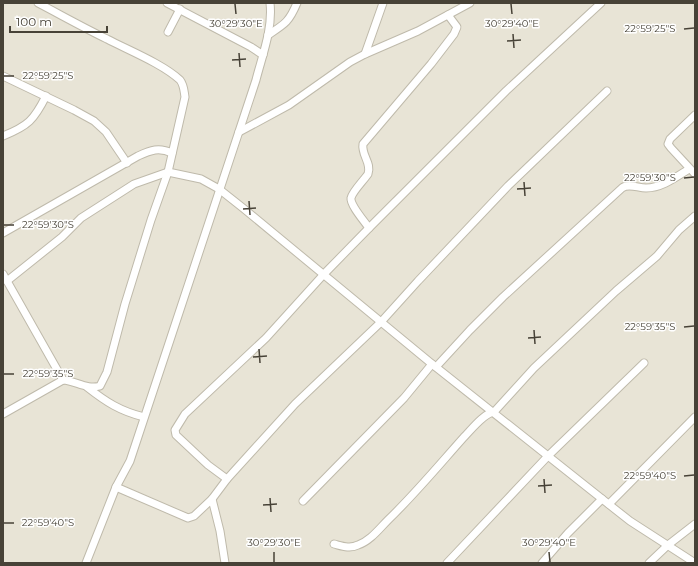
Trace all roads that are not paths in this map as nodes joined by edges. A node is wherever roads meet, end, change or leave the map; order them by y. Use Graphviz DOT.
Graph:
graph roads {
  1 [pos="38,3"];
  2 [pos="167,3"];
  3 [pos="270,3"];
  4 [pos="297,3"];
  5 [pos="383,3"];
  6 [pos="470,3"];
  7 [pos="601,3"];
  8 [pos="180,9"];
  9 [pos="448,15"];
  10 [pos="168,32"];
  11 [pos="268,35"];
  12 [pos="366,54"];
  13 [pos="263,55"];
  14 [pos="3,76"];
  15 [pos="607,91"];
  16 [pos="46,96"];
  17 [pos="695,115"];
  18 [pos="238,132"];
  19 [pos="3,136"];
  20 [pos="172,153"];
  21 [pos="127,163"];
  22 [pos="692,171"];
  23 [pos="168,172"];
  24 [pos="219,190"];
  25 [pos="695,216"];
  26 [pos="369,228"];
  27 [pos="3,233"];
  28 [pos="324,274"];
  29 [pos="5,277"];
  30 [pos="381,322"];
  31 [pos="644,363"];
  32 [pos="434,366"];
  33 [pos="63,380"];
  34 [pos="100,386"];
  35 [pos="86,387"];
  36 [pos="102,399"];
  37 [pos="494,412"];
  38 [pos="3,414"];
  39 [pos="144,417"];
  40 [pos="695,417"];
  41 [pos="548,456"];
  42 [pos="227,479"];
  43 [pos="116,488"];
  44 [pos="212,499"];
  45 [pos="602,499"];
  46 [pos="303,501"];
  47 [pos="609,504"];
  48 [pos="695,524"];
  49 [pos="334,544"];
  50 [pos="668,545"];
  51 [pos="695,562"];
  52 [pos="86,563"];
  53 [pos="225,563"];
  54 [pos="446,563"];
  55 [pos="542,563"];
  56 [pos="650,563"];
  1 -- 20 [label="street"];
  2 -- 8 [label="street"];
  3 -- 11 [label="street"];
  4 -- 11 [label="street"];
  5 -- 12 [label="street"];
  6 -- 9 [label="street"];
  7 -- 26 [label="street"];
  8 -- 10 [label="street"];
  8 -- 13 [label="street"];
  9 -- 12 [label="street"];
  9 -- 26 [label="street"];
  11 -- 13 [label="street"];
  12 -- 18 [label="street"];
  13 -- 18 [label="street"];
  14 -- 16 [label="street"];
  15 -- 30 [label="street"];
  16 -- 19 [label="street"];
  16 -- 21 [label="street"];
  17 -- 22 [label="street"];
  18 -- 24 [label="street"];
  20 -- 21 [label="street"];
  20 -- 23 [label="street"];
  21 -- 27 [label="street"];
  22 -- 32 [label="street"];
  23 -- 24 [label="street"];
  23 -- 29 [label="street"];
  23 -- 34 [label="street"];
  24 -- 28 [label="street"];
  24 -- 39 [label="street"];
  25 -- 37 [label="street"];
  26 -- 28 [label="street"];
  28 -- 30 [label="street"];
  28 -- 42 [label="street"];
  29 -- 33 [label="street"];
  30 -- 32 [label="street"];
  30 -- 42 [label="street"];
  31 -- 41 [label="street"];
  32 -- 37 [label="street"];
  32 -- 46 [label="street"];
  33 -- 35 [label="street"];
  33 -- 38 [label="street"];
  34 -- 35 [label="street"];
  34 -- 36 [label="street"];
  35 -- 36 [label="street"];
  36 -- 39 [label="street"];
  37 -- 41 [label="street"];
  37 -- 49 [label="street"];
  39 -- 43 [label="street"];
  40 -- 47 [label="street"];
  41 -- 45 [label="street"];
  41 -- 54 [label="street"];
  42 -- 44 [label="street"];
  43 -- 44 [label="street"];
  43 -- 52 [label="street"];
  44 -- 53 [label="street"];
  45 -- 47 [label="street"];
  45 -- 55 [label="street"];
  47 -- 50 [label="street"];
  48 -- 50 [label="street"];
  50 -- 51 [label="street"];
  50 -- 56 [label="street"];
}
